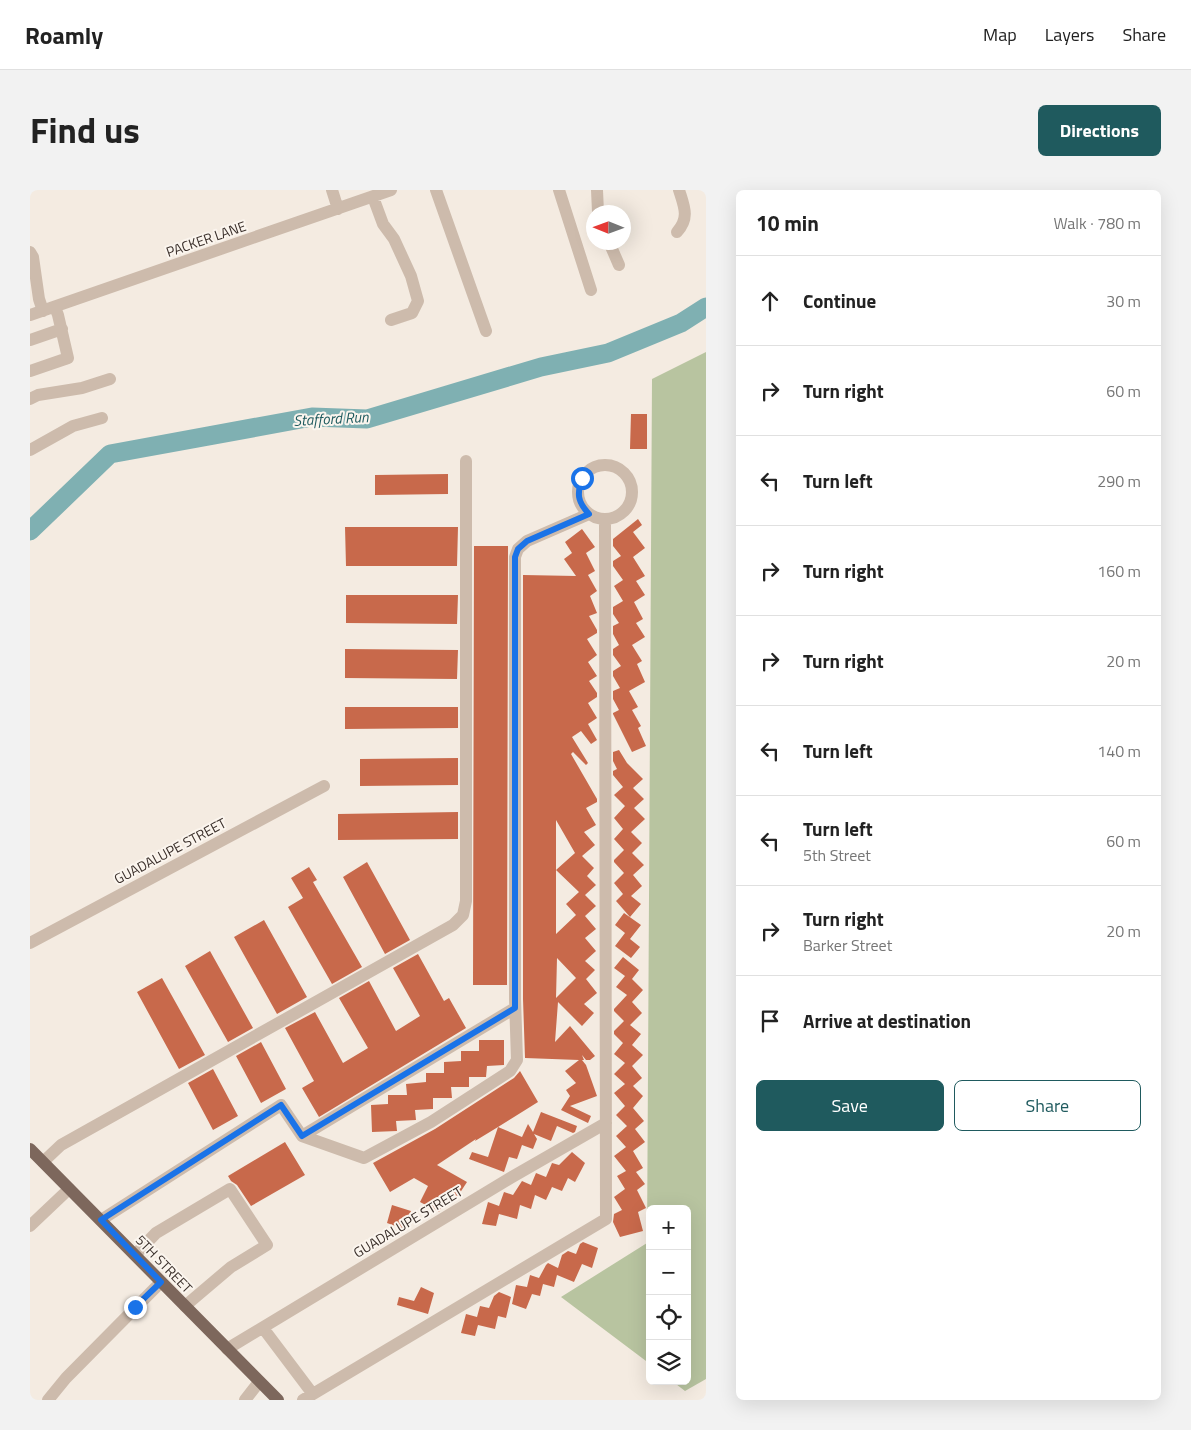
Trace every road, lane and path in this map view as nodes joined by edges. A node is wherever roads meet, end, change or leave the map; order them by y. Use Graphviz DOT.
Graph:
graph roads {
  1 [pos="332,190"];
  2 [pos="391,190"];
  3 [pos="436,190"];
  4 [pos="559,190"];
  5 [pos="597,190"];
  6 [pos="679,190"];
  7 [pos="373,197"];
  8 [pos="598,205"];
  9 [pos="338,209"];
  10 [pos="677,232"];
  11 [pos="612,250"];
  12 [pos="30,252"];
  13 [pos="619,265"];
  14 [pos="591,290"];
  15 [pos="49,309"];
  16 [pos="30,315"];
  17 [pos="391,320"];
  18 [pos="62,329"];
  19 [pos="486,332"];
  20 [pos="30,340"];
  21 [pos="30,371"];
  22 [pos="110,379"];
  23 [pos="30,399"];
  24 [pos="102,418"];
  25 [pos="30,450"];
  26 [pos="466,460"];
  27 [pos="589,514"];
  28 [pos="604,520"];
  29 [pos="324,786"];
  30 [pos="30,943"];
  31 [pos="515,1008"];
  32 [pos="606,1122"];
  33 [pos="302,1136"];
  34 [pos="30,1149"];
  35 [pos="43,1162"];
  36 [pos="69,1189"];
  37 [pos="101,1220"];
  38 [pos="30,1226"];
  39 [pos="134,1255"];
  40 [pos="161,1282"];
  41 [pos="185,1306"];
  42 [pos="263,1328"];
  43 [pos="227,1350"];
  44 [pos="259,1382"];
  45 [pos="308,1397"];
  46 [pos="48,1400"];
  47 [pos="245,1400"];
  48 [pos="278,1400"];
  1 -- 9 [label="street"];
  2 -- 7 [label="street, PACKER LANE"];
  3 -- 19 [label="street"];
  4 -- 14 [label="street"];
  5 -- 8 [label="street"];
  6 -- 10 [label="street"];
  7 -- 9 [label="street, PACKER LANE"];
  7 -- 17 [label="street"];
  9 -- 15 [label="street, PACKER LANE"];
  11 -- 13 [label="street"];
  12 -- 15 [label="street"];
  15 -- 16 [label="street, PACKER LANE"];
  15 -- 18 [label="street"];
  18 -- 20 [label="street"];
  18 -- 21 [label="street"];
  22 -- 23 [label="street"];
  24 -- 25 [label="street"];
  26 -- 35 [label="street"];
  27 -- 28 [label="street"];
  27 -- 28 [label="street"];
  27 -- 31 [label="street"];
  28 -- 32 [label="street"];
  29 -- 30 [label="street, GUADALUPE STREET"];
  31 -- 33 [label="street"];
  31 -- 33 [label="street"];
  32 -- 42 [label="street, GUADALUPE STREET"];
  32 -- 45 [label="street"];
  33 -- 37 [label="street"];
  34 -- 35 [label="main road, 5TH STREET"];
  35 -- 36 [label="main road, 5TH STREET"];
  36 -- 37 [label="main road, 5TH STREET"];
  36 -- 38 [label="street"];
  37 -- 39 [label="main road, 5TH STREET"];
  39 -- 40 [label="main road, 5TH STREET"];
  39 -- 41 [label="street"];
  40 -- 41 [label="main road, 5TH STREET"];
  40 -- 46 [label="street"];
  41 -- 43 [label="main road, 5TH STREET"];
  42 -- 43 [label="street, GUADALUPE STREET"];
  42 -- 45 [label="street"];
  43 -- 44 [label="main road, 5TH STREET"];
  44 -- 47 [label="street"];
  44 -- 48 [label="main road, 5TH STREET"];
}
